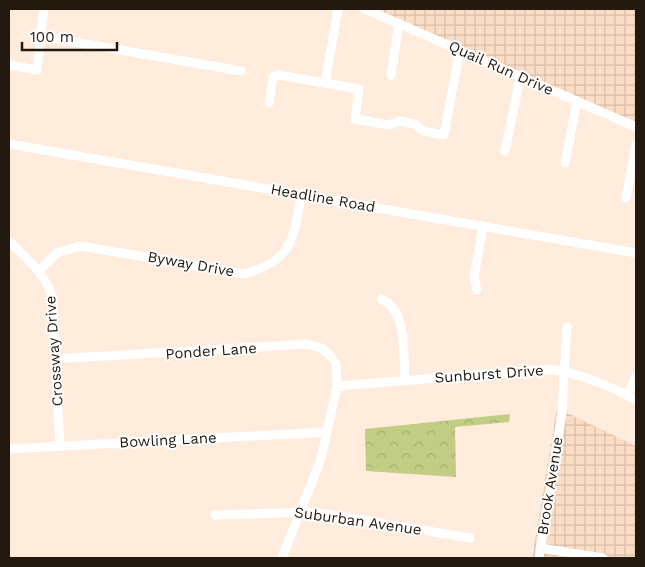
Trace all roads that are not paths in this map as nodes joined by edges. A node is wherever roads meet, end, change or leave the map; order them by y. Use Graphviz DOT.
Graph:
graph roads {
  1 [pos="44,9"];
  2 [pos="338,9"];
  3 [pos="365,9"];
  4 [pos="399,24"];
  5 [pos="39,36"];
  6 [pos="460,50"];
  7 [pos="9,65"];
  8 [pos="241,71"];
  9 [pos="391,75"];
  10 [pos="520,78"];
  11 [pos="325,83"];
  12 [pos="577,101"];
  13 [pos="269,103"];
  14 [pos="636,127"];
  15 [pos="9,144"];
  16 [pos="636,145"];
  17 [pos="505,151"];
  18 [pos="565,163"];
  19 [pos="301,194"];
  20 [pos="626,198"];
  21 [pos="483,226"];
  22 [pos="9,241"];
  23 [pos="636,252"];
  24 [pos="39,271"];
  25 [pos="477,290"];
  26 [pos="381,299"];
  27 [pos="567,327"];
  28 [pos="55,359"];
  29 [pos="565,371"];
  30 [pos="636,376"];
  31 [pos="405,381"];
  32 [pos="337,386"];
  33 [pos="627,395"];
  34 [pos="636,400"];
  35 [pos="327,432"];
  36 [pos="60,446"];
  37 [pos="9,449"];
  38 [pos="299,510"];
  39 [pos="215,514"];
  40 [pos="470,538"];
  41 [pos="540,548"];
  42 [pos="282,558"];
  43 [pos="538,558"];
  44 [pos="603,558"];
  1 -- 5 [label="street"];
  2 -- 11 [label="street"];
  3 -- 4 [label="street, Quail Run Drive"];
  4 -- 6 [label="street, Quail Run Drive"];
  4 -- 9 [label="street"];
  5 -- 7 [label="street"];
  5 -- 8 [label="street"];
  6 -- 10 [label="street, Quail Run Drive"];
  6 -- 11 [label="street"];
  10 -- 12 [label="street, Quail Run Drive"];
  10 -- 17 [label="street"];
  11 -- 13 [label="street"];
  12 -- 14 [label="street, Quail Run Drive"];
  12 -- 18 [label="street"];
  15 -- 19 [label="street, Headline Road"];
  16 -- 20 [label="street"];
  19 -- 21 [label="street, Headline Road"];
  19 -- 24 [label="street, Byway Drive"];
  21 -- 23 [label="street, Headline Road"];
  21 -- 25 [label="street"];
  22 -- 24 [label="street, Crossway Drive"];
  24 -- 28 [label="street, Crossway Drive"];
  26 -- 31 [label="street"];
  27 -- 29 [label="street, Brook Avenue"];
  28 -- 32 [label="street, Ponder Lane"];
  28 -- 36 [label="street, Crossway Drive"];
  29 -- 31 [label="street, Sunburst Drive"];
  29 -- 33 [label="street, Sunburst Drive"];
  29 -- 41 [label="street, Brook Avenue"];
  30 -- 33 [label="street"];
  31 -- 32 [label="street, Sunburst Drive"];
  32 -- 35 [label="street, Ponder Lane"];
  33 -- 34 [label="street, Sunburst Drive"];
  35 -- 36 [label="street, Bowling Lane"];
  35 -- 38 [label="street, Ponder Lane"];
  36 -- 37 [label="street, Bowling Lane"];
  38 -- 39 [label="street, Suburban Avenue"];
  38 -- 40 [label="street, Suburban Avenue"];
  38 -- 42 [label="street, Ponder Lane"];
  41 -- 43 [label="street, Brook Avenue"];
  41 -- 44 [label="street"];
}
